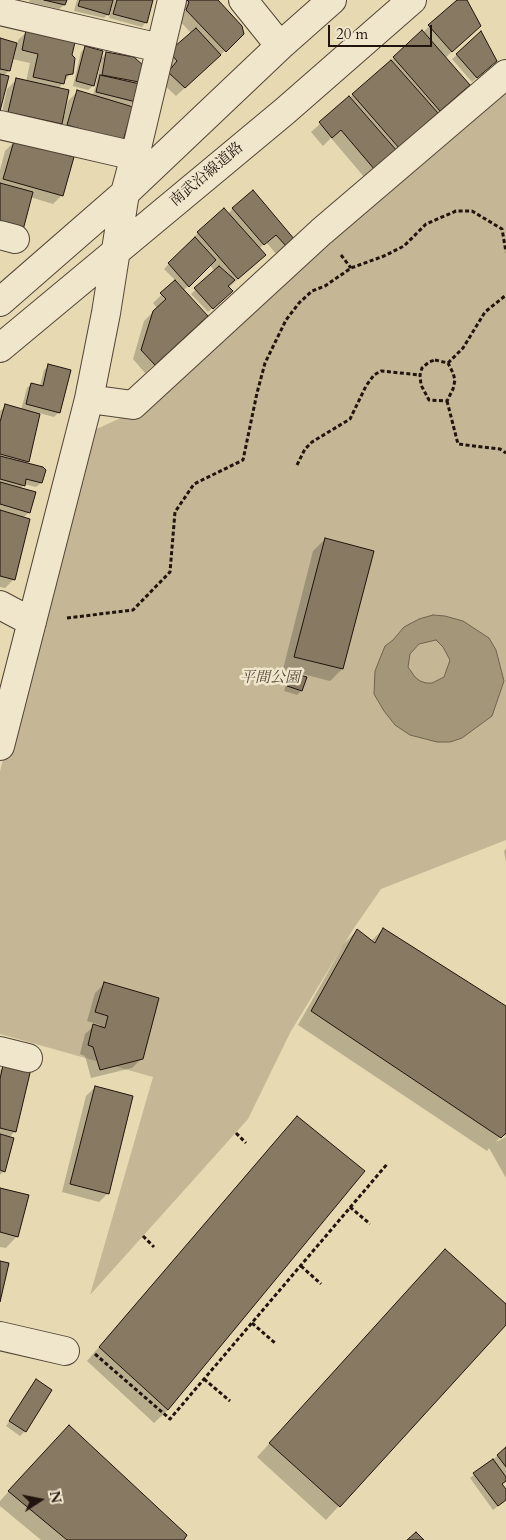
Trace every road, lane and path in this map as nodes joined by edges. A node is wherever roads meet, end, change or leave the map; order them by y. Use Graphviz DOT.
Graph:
graph roads {
  1 [pos="172,0"];
  2 [pos="243,0"];
  3 [pos="332,0"];
  4 [pos="412,0"];
  5 [pos="0,12"];
  6 [pos="280,46"];
  7 [pos="160,48"];
  8 [pos="506,74"];
  9 [pos="0,125"];
  10 [pos="135,156"];
  11 [pos="124,193"];
  12 [pos="504,228"];
  13 [pos="506,252"];
  14 [pos="114,253"];
  15 [pos="506,295"];
  16 [pos="0,302"];
  17 [pos="0,348"];
  18 [pos="448,364"];
  19 [pos="420,375"];
  20 [pos="89,399"];
  21 [pos="447,401"];
  22 [pos="506,454"];
  23 [pos="297,465"];
  24 [pos="0,604"];
  25 [pos="32,622"];
  26 [pos="0,746"];
  27 [pos="0,1052"];
  28 [pos="28,1058"];
  29 [pos="236,1133"];
  30 [pos="246,1143"];
  31 [pos="388,1163"];
  32 [pos="350,1208"];
  33 [pos="370,1224"];
  34 [pos="143,1236"];
  35 [pos="154,1247"];
  36 [pos="301,1266"];
  37 [pos="321,1284"];
  38 [pos="252,1322"];
  39 [pos="0,1336"];
  40 [pos="275,1343"];
  41 [pos="78,1350"];
  42 [pos="204,1379"];
  43 [pos="230,1401"];
  1 -- 7 [label="street"];
  2 -- 6 [label="street"];
  3 -- 6 [label="street"];
  4 -- 14 [label="street, 南武沿線道路"];
  5 -- 7 [label="street"];
  6 -- 11 [label="street"];
  7 -- 10 [label="street"];
  8 -- 20 [label="street"];
  9 -- 10 [label="street"];
  10 -- 11 [label="street"];
  11 -- 14 [label="street"];
  11 -- 16 [label="street"];
  12 -- 13 [label="path"];
  12 -- 25 [label="path"];
  14 -- 17 [label="street, 南武沿線道路"];
  14 -- 20 [label="street"];
  15 -- 18 [label="path"];
  18 -- 19 [label="path"];
  18 -- 21 [label="path"];
  19 -- 21 [label="path"];
  19 -- 23 [label="path"];
  20 -- 25 [label="street"];
  21 -- 22 [label="path"];
  24 -- 25 [label="street"];
  25 -- 26 [label="street"];
  27 -- 28 [label="street"];
  29 -- 30 [label="path"];
  31 -- 32 [label="path"];
  32 -- 33 [label="path"];
  32 -- 36 [label="path"];
  34 -- 35 [label="path"];
  36 -- 37 [label="path"];
  36 -- 38 [label="path"];
  38 -- 40 [label="path"];
  38 -- 42 [label="path"];
  39 -- 41 [label="street"];
  41 -- 42 [label="path"];
  42 -- 43 [label="path"];
}
